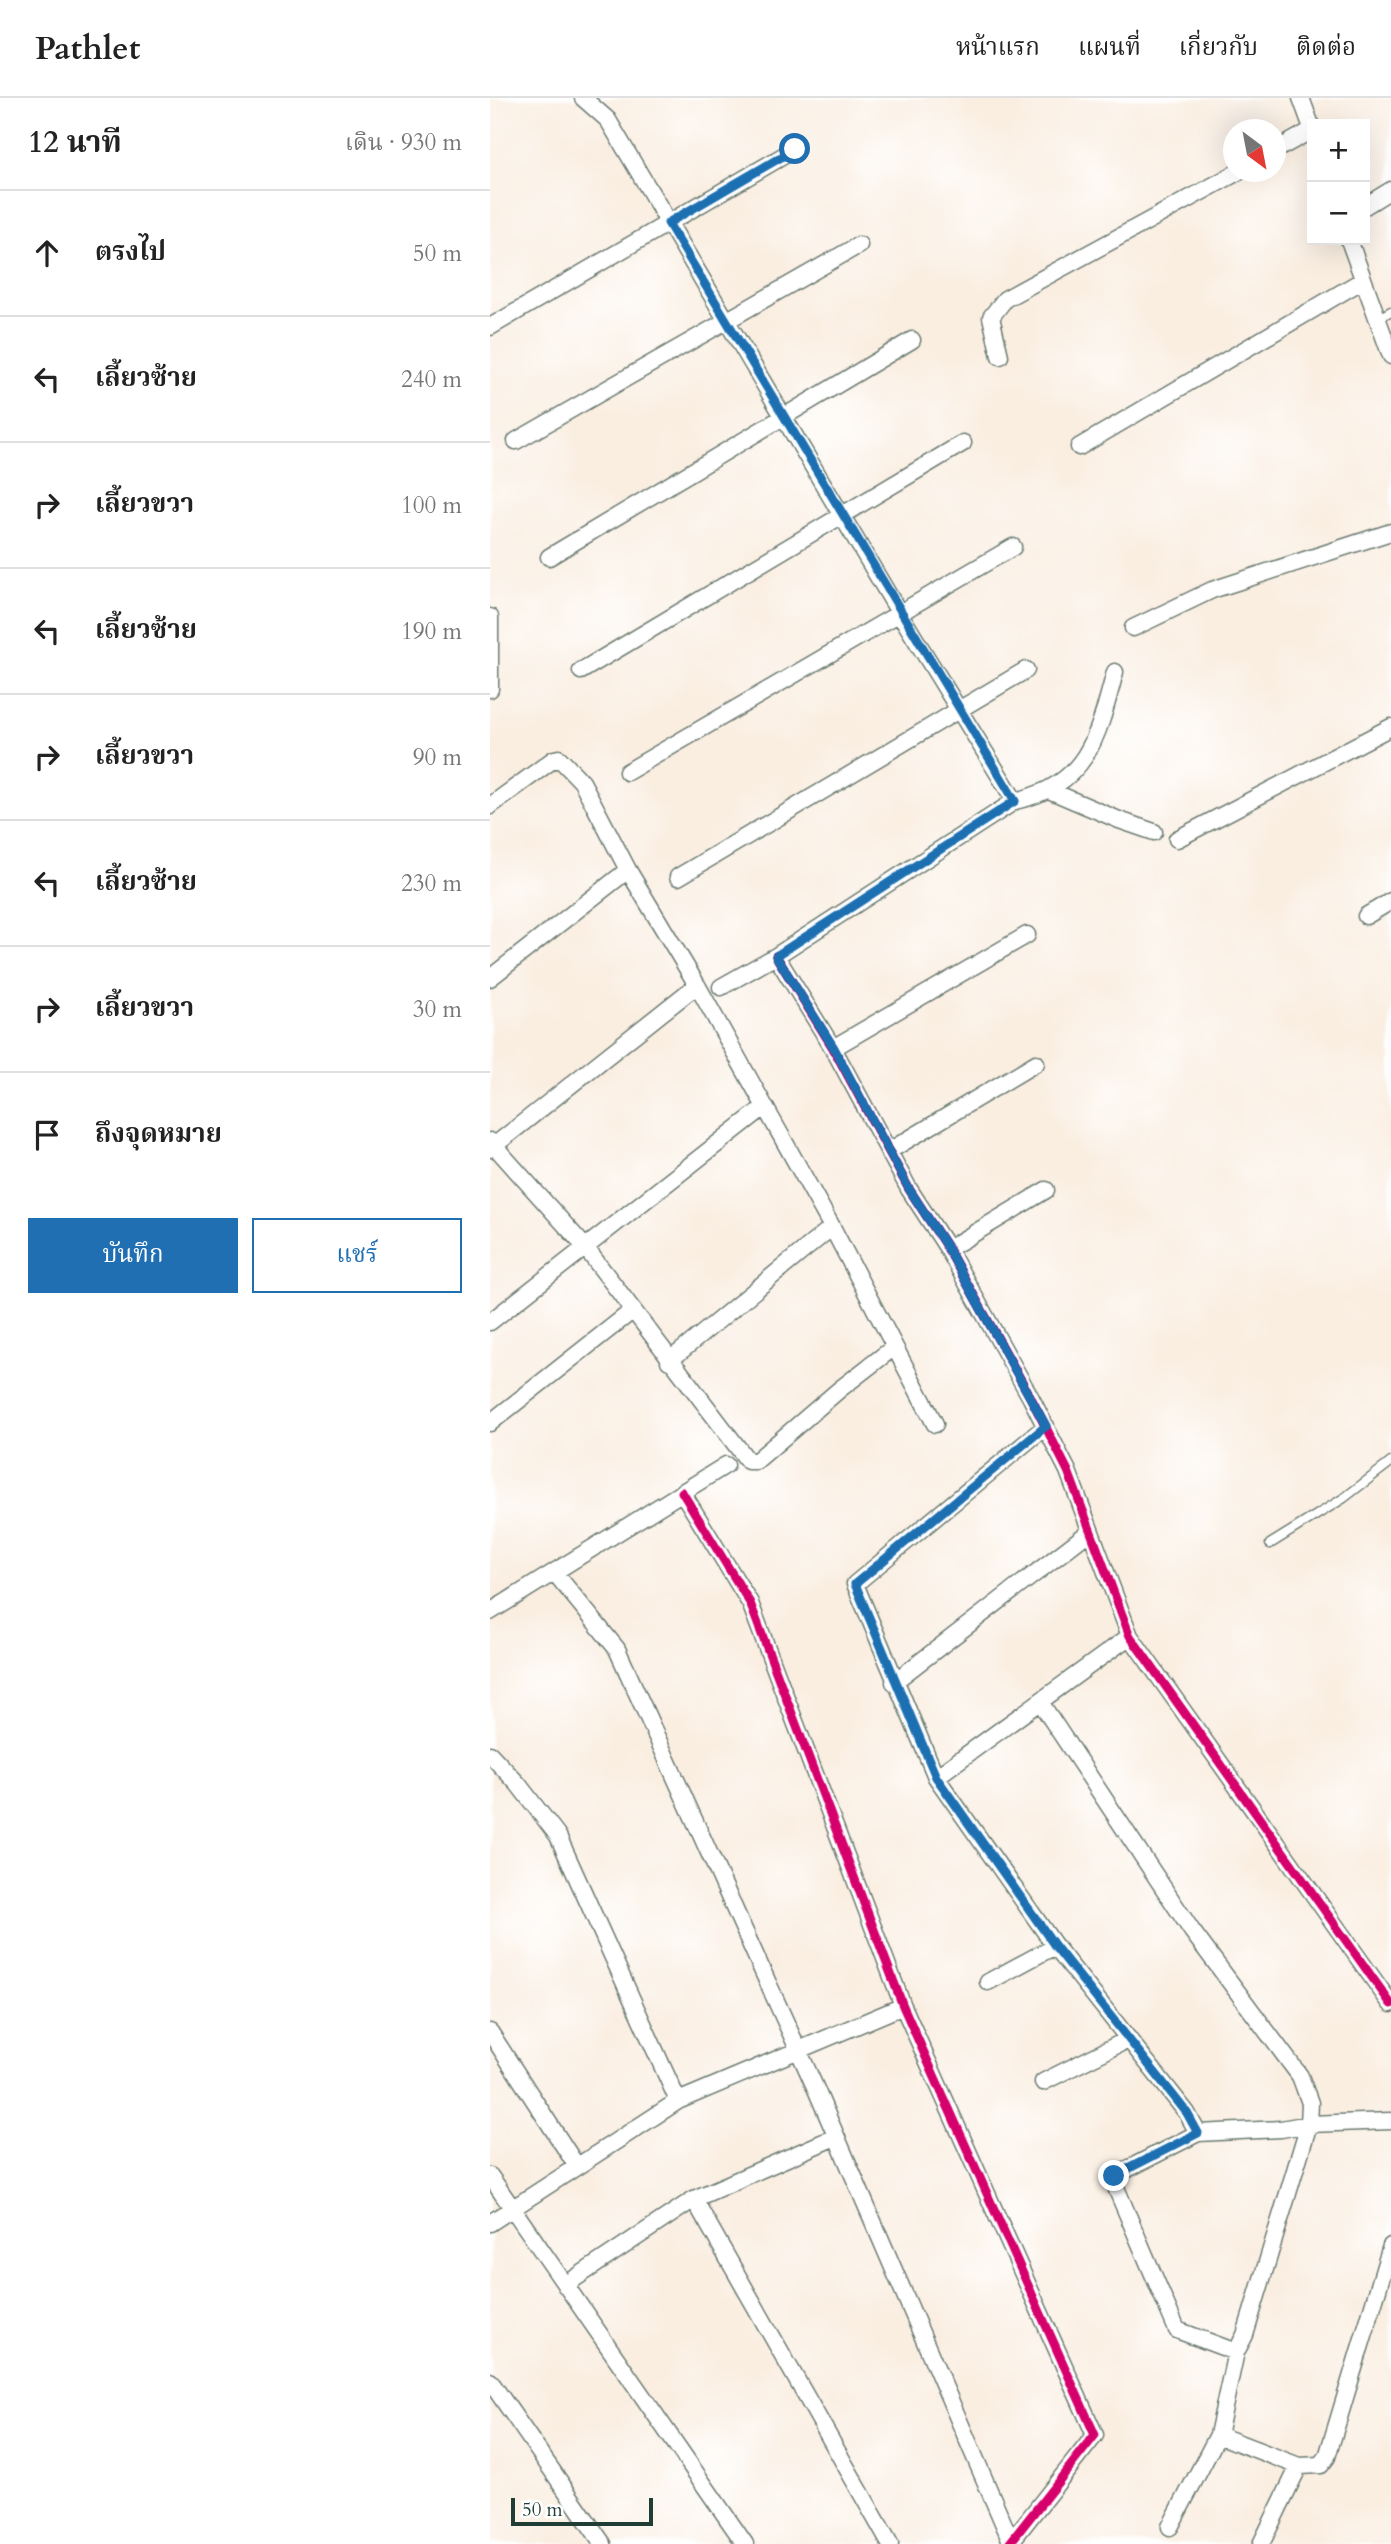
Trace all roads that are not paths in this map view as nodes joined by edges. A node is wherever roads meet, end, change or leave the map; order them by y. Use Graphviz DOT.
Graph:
graph roads {
  1 [pos="583,98"];
  2 [pos="1301,98"];
  3 [pos="1308,119"];
  4 [pos="1307,132"];
  5 [pos="1286,144"];
  6 [pos="795,149"];
  7 [pos="1223,180"];
  8 [pos="1391,190"];
  9 [pos="1370,203"];
  10 [pos="668,223"];
  11 [pos="859,245"];
  12 [pos="1351,245"];
  13 [pos="1363,280"];
  14 [pos="1384,315"];
  15 [pos="726,323"];
  16 [pos="490,327"];
  17 [pos="912,340"];
  18 [pos="1000,356"];
  19 [pos="1391,356"];
  20 [pos="785,418"];
  21 [pos="516,441"];
  22 [pos="963,443"];
  23 [pos="1079,447"];
  24 [pos="842,516"];
  25 [pos="1391,531"];
  26 [pos="1013,547"];
  27 [pos="548,557"];
  28 [pos="900,614"];
  29 [pos="490,617"];
  30 [pos="1133,628"];
  31 [pos="1026,670"];
  32 [pos="581,671"];
  33 [pos="1115,672"];
  34 [pos="490,689"];
  35 [pos="958,709"];
  36 [pos="1391,727"];
  37 [pos="628,772"];
  38 [pos="1051,790"];
  39 [pos="1015,801"];
  40 [pos="490,806"];
  41 [pos="1154,832"];
  42 [pos="1177,839"];
  43 [pos="628,870"];
  44 [pos="678,877"];
  45 [pos="1391,901"];
  46 [pos="1366,916"];
  47 [pos="1027,934"];
  48 [pos="776,956"];
  49 [pos="490,978"];
  50 [pos="697,985"];
  51 [pos="721,987"];
  52 [pos="834,1048"];
  53 [pos="1036,1063"];
  54 [pos="763,1108"];
  55 [pos="491,1145"];
  56 [pos="889,1151"];
  57 [pos="1046,1190"];
  58 [pos="832,1227"];
  59 [pos="585,1247"];
  60 [pos="948,1249"];
  61 [pos="632,1311"];
  62 [pos="490,1322"];
  63 [pos="893,1348"];
  64 [pos="669,1361"];
  65 [pos="490,1423"];
  66 [pos="935,1424"];
  67 [pos="1046,1426"];
  68 [pos="1391,1462"];
  69 [pos="726,1465"];
  70 [pos="682,1492"];
  71 [pos="1089,1532"];
  72 [pos="1270,1544"];
  73 [pos="555,1573"];
  74 [pos="490,1612"];
  75 [pos="1130,1636"];
  76 [pos="894,1682"];
  77 [pos="1041,1702"];
  78 [pos="490,1754"];
  79 [pos="936,1777"];
  80 [pos="1055,1946"];
  81 [pos="988,1982"];
  82 [pos="1391,2004"];
  83 [pos="904,2006"];
  84 [pos="490,2032"];
  85 [pos="1129,2039"];
  86 [pos="797,2049"];
  87 [pos="1043,2082"];
  88 [pos="678,2101"];
  89 [pos="1391,2121"];
  90 [pos="1309,2124"];
  91 [pos="1198,2133"];
  92 [pos="835,2137"];
  93 [pos="576,2165"];
  94 [pos="490,2176"];
  95 [pos="694,2199"];
  96 [pos="513,2208"];
  97 [pos="490,2223"];
  98 [pos="1391,2246"];
  99 [pos="565,2285"];
  100 [pos="1236,2352"];
  101 [pos="490,2381"];
  102 [pos="1219,2435"];
  103 [pos="1299,2466"];
  104 [pos="1170,2526"];
  105 [pos="1010,2542"];
  106 [pos="603,2544"];
  107 [pos="746,2544"];
  108 [pos="890,2544"];
  109 [pos="1261,2544"];
  1 -- 10 [label="street"];
  2 -- 3 [label="street"];
  4 -- 5 [label="street"];
  6 -- 10 [label="street"];
  7 -- 18 [label="street"];
  8 -- 9 [label="street"];
  10 -- 15 [label="street"];
  10 -- 16 [label="street"];
  11 -- 15 [label="street"];
  12 -- 13 [label="street"];
  13 -- 14 [label="street"];
  13 -- 23 [label="street"];
  14 -- 19 [label="street"];
  15 -- 20 [label="street"];
  15 -- 21 [label="street"];
  17 -- 20 [label="street"];
  20 -- 24 [label="street"];
  20 -- 27 [label="street"];
  22 -- 24 [label="street"];
  24 -- 28 [label="street"];
  24 -- 32 [label="street"];
  25 -- 30 [label="street"];
  26 -- 28 [label="street"];
  28 -- 35 [label="street"];
  28 -- 37 [label="street"];
  29 -- 34 [label="street"];
  31 -- 35 [label="street"];
  33 -- 38 [label="street"];
  35 -- 39 [label="street"];
  35 -- 44 [label="street"];
  36 -- 42 [label="street"];
  38 -- 39 [label="street"];
  38 -- 41 [label="street"];
  39 -- 48 [label="street"];
  40 -- 43 [label="street"];
  43 -- 49 [label="street"];
  43 -- 50 [label="street"];
  45 -- 46 [label="street"];
  47 -- 52 [label="street"];
  48 -- 51 [label="street"];
  48 -- 52 [label="street"];
  50 -- 54 [label="street"];
  50 -- 55 [label="street"];
  52 -- 56 [label="street"];
  53 -- 56 [label="street"];
  54 -- 58 [label="street"];
  54 -- 59 [label="street"];
  55 -- 59 [label="street"];
  56 -- 60 [label="street"];
  57 -- 60 [label="street"];
  58 -- 63 [label="street"];
  58 -- 64 [label="street"];
  59 -- 61 [label="street"];
  59 -- 62 [label="street"];
  60 -- 67 [label="street"];
  61 -- 64 [label="street"];
  61 -- 65 [label="street"];
  63 -- 64 [label="street"];
  63 -- 66 [label="street"];
  67 -- 71 [label="street"];
  67 -- 76 [label="street"];
  68 -- 72 [label="lane"];
  69 -- 70 [label="street"];
  70 -- 73 [label="street"];
  70 -- 83 [label="street"];
  71 -- 75 [label="street"];
  71 -- 76 [label="street"];
  73 -- 74 [label="street"];
  73 -- 86 [label="street"];
  75 -- 77 [label="street"];
  75 -- 82 [label="street"];
  76 -- 79 [label="street"];
  77 -- 79 [label="street"];
  77 -- 90 [label="street"];
  78 -- 88 [label="street"];
  79 -- 80 [label="street"];
  80 -- 81 [label="street"];
  80 -- 85 [label="street"];
  83 -- 86 [label="street"];
  83 -- 105 [label="street"];
  84 -- 93 [label="street"];
  85 -- 87 [label="street"];
  85 -- 91 [label="street"];
  86 -- 88 [label="street"];
  86 -- 92 [label="street"];
  88 -- 93 [label="street"];
  89 -- 90 [label="street"];
  90 -- 91 [label="street"];
  90 -- 100 [label="street"];
  91 -- 100 [label="street"];
  92 -- 95 [label="street"];
  92 -- 105 [label="street"];
  93 -- 96 [label="street"];
  94 -- 96 [label="street"];
  95 -- 99 [label="street"];
  95 -- 108 [label="street"];
  96 -- 97 [label="street"];
  96 -- 99 [label="street"];
  98 -- 103 [label="street"];
  99 -- 107 [label="street"];
  100 -- 102 [label="street"];
  101 -- 106 [label="street"];
  102 -- 103 [label="street"];
  102 -- 104 [label="street"];
  103 -- 109 [label="street"];
}
